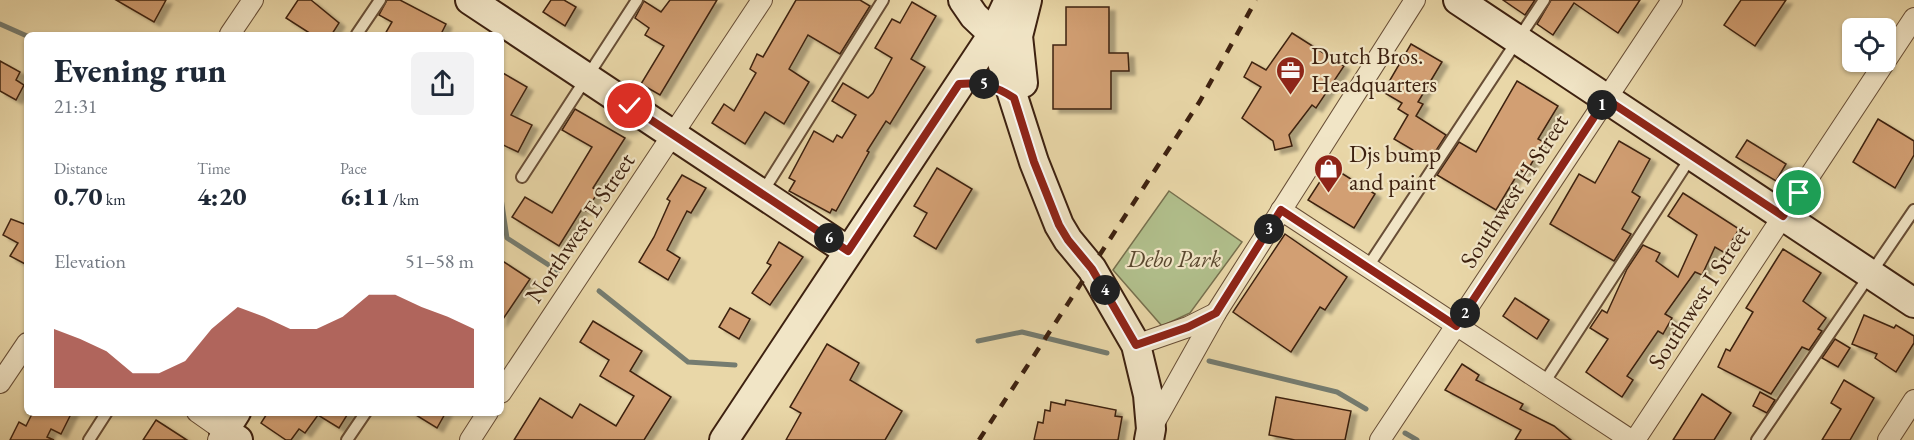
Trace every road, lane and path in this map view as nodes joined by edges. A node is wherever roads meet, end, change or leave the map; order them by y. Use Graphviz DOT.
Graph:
graph roads {
  1 [pos="253,0"];
  2 [pos="380,0"];
  3 [pos="470,0"];
  4 [pos="637,0"];
  5 [pos="762,0"];
  6 [pos="883,0"];
  7 [pos="1014,0"];
  8 [pos="1415,0"];
  9 [pos="1458,0"];
  10 [pos="1544,0"];
  11 [pos="1672,0"];
  12 [pos="965,1"];
  13 [pos="495,17"];
  14 [pos="1914,18"];
  15 [pos="232,32"];
  16 [pos="358,32"];
  17 [pos="993,34"];
  18 [pos="1518,40"];
  19 [pos="588,78"];
  20 [pos="959,84"];
  21 [pos="1014,98"];
  22 [pos="1606,99"];
  23 [pos="673,135"];
  24 [pos="1692,156"];
  25 [pos="522,177"];
  26 [pos="762,194"];
  27 [pos="1048,199"];
  28 [pos="1281,210"];
  29 [pos="1914,210"];
  30 [pos="1783,216"];
  31 [pos="848,251"];
  32 [pos="1368,268"];
  33 [pos="1871,275"];
  34 [pos="1914,303"];
  35 [pos="1216,313"];
  36 [pos="1456,326"];
  37 [pos="1136,345"];
  38 [pos="24,347"];
  39 [pos="0,383"];
  40 [pos="1544,383"];
  41 [pos="504,388"];
  42 [pos="1914,400"];
  43 [pos="104,416"];
  44 [pos="204,416"];
  45 [pos="363,416"];
  46 [pos="485,416"];
  47 [pos="229,431"];
  48 [pos="1150,435"];
  49 [pos="89,440"];
  50 [pos="347,440"];
  51 [pos="470,440"];
  52 [pos="724,440"];
  53 [pos="1380,440"];
  54 [pos="1633,440"];
  55 [pos="1757,440"];
  56 [pos="1888,440"];
  1 -- 15 [label="street"];
  2 -- 16 [label="lane"];
  3 -- 13 [label="main road"];
  4 -- 19 [label="lane"];
  5 -- 23 [label="street, Northwest E Street"];
  6 -- 26 [label="lane"];
  7 -- 12 [label="main road"];
  7 -- 17 [label="main road"];
  7 -- 27 [label="main road"];
  8 -- 28 [label="street"];
  9 -- 18 [label="main road"];
  10 -- 18 [label="lane"];
  11 -- 22 [label="street, Southwest H Street"];
  12 -- 17 [label="main road"];
  13 -- 19 [label="main road"];
  14 -- 30 [label="street, Southwest I Street"];
  17 -- 20 [label="main road"];
  17 -- 21 [label="main road"];
  18 -- 22 [label="main road"];
  18 -- 32 [label="lane"];
  19 -- 23 [label="main road"];
  19 -- 25 [label="lane"];
  20 -- 21 [label="main road"];
  20 -- 31 [label="main road"];
  21 -- 27 [label="main road"];
  22 -- 24 [label="main road"];
  22 -- 36 [label="street, Southwest H Street"];
  23 -- 26 [label="main road"];
  23 -- 41 [label="street, Northwest E Street"];
  24 -- 30 [label="main road"];
  24 -- 40 [label="lane"];
  26 -- 31 [label="main road"];
  27 -- 37 [label="main road"];
  28 -- 32 [label="street"];
  28 -- 35 [label="street"];
  29 -- 33 [label="lane"];
  30 -- 33 [label="main road"];
  30 -- 54 [label="street, Southwest I Street"];
  31 -- 52 [label="main road"];
  32 -- 36 [label="street"];
  33 -- 34 [label="main road"];
  33 -- 55 [label="lane"];
  35 -- 37 [label="street"];
  35 -- 48 [label="street"];
  36 -- 40 [label="street"];
  36 -- 53 [label="street, Southwest H Street"];
  37 -- 48 [label="main road"];
  38 -- 39 [label="street"];
  40 -- 54 [label="street"];
  42 -- 56 [label="street"];
  43 -- 49 [label="lane"];
  44 -- 47 [label="street"];
  45 -- 50 [label="lane"];
  46 -- 51 [label="street"];
}
